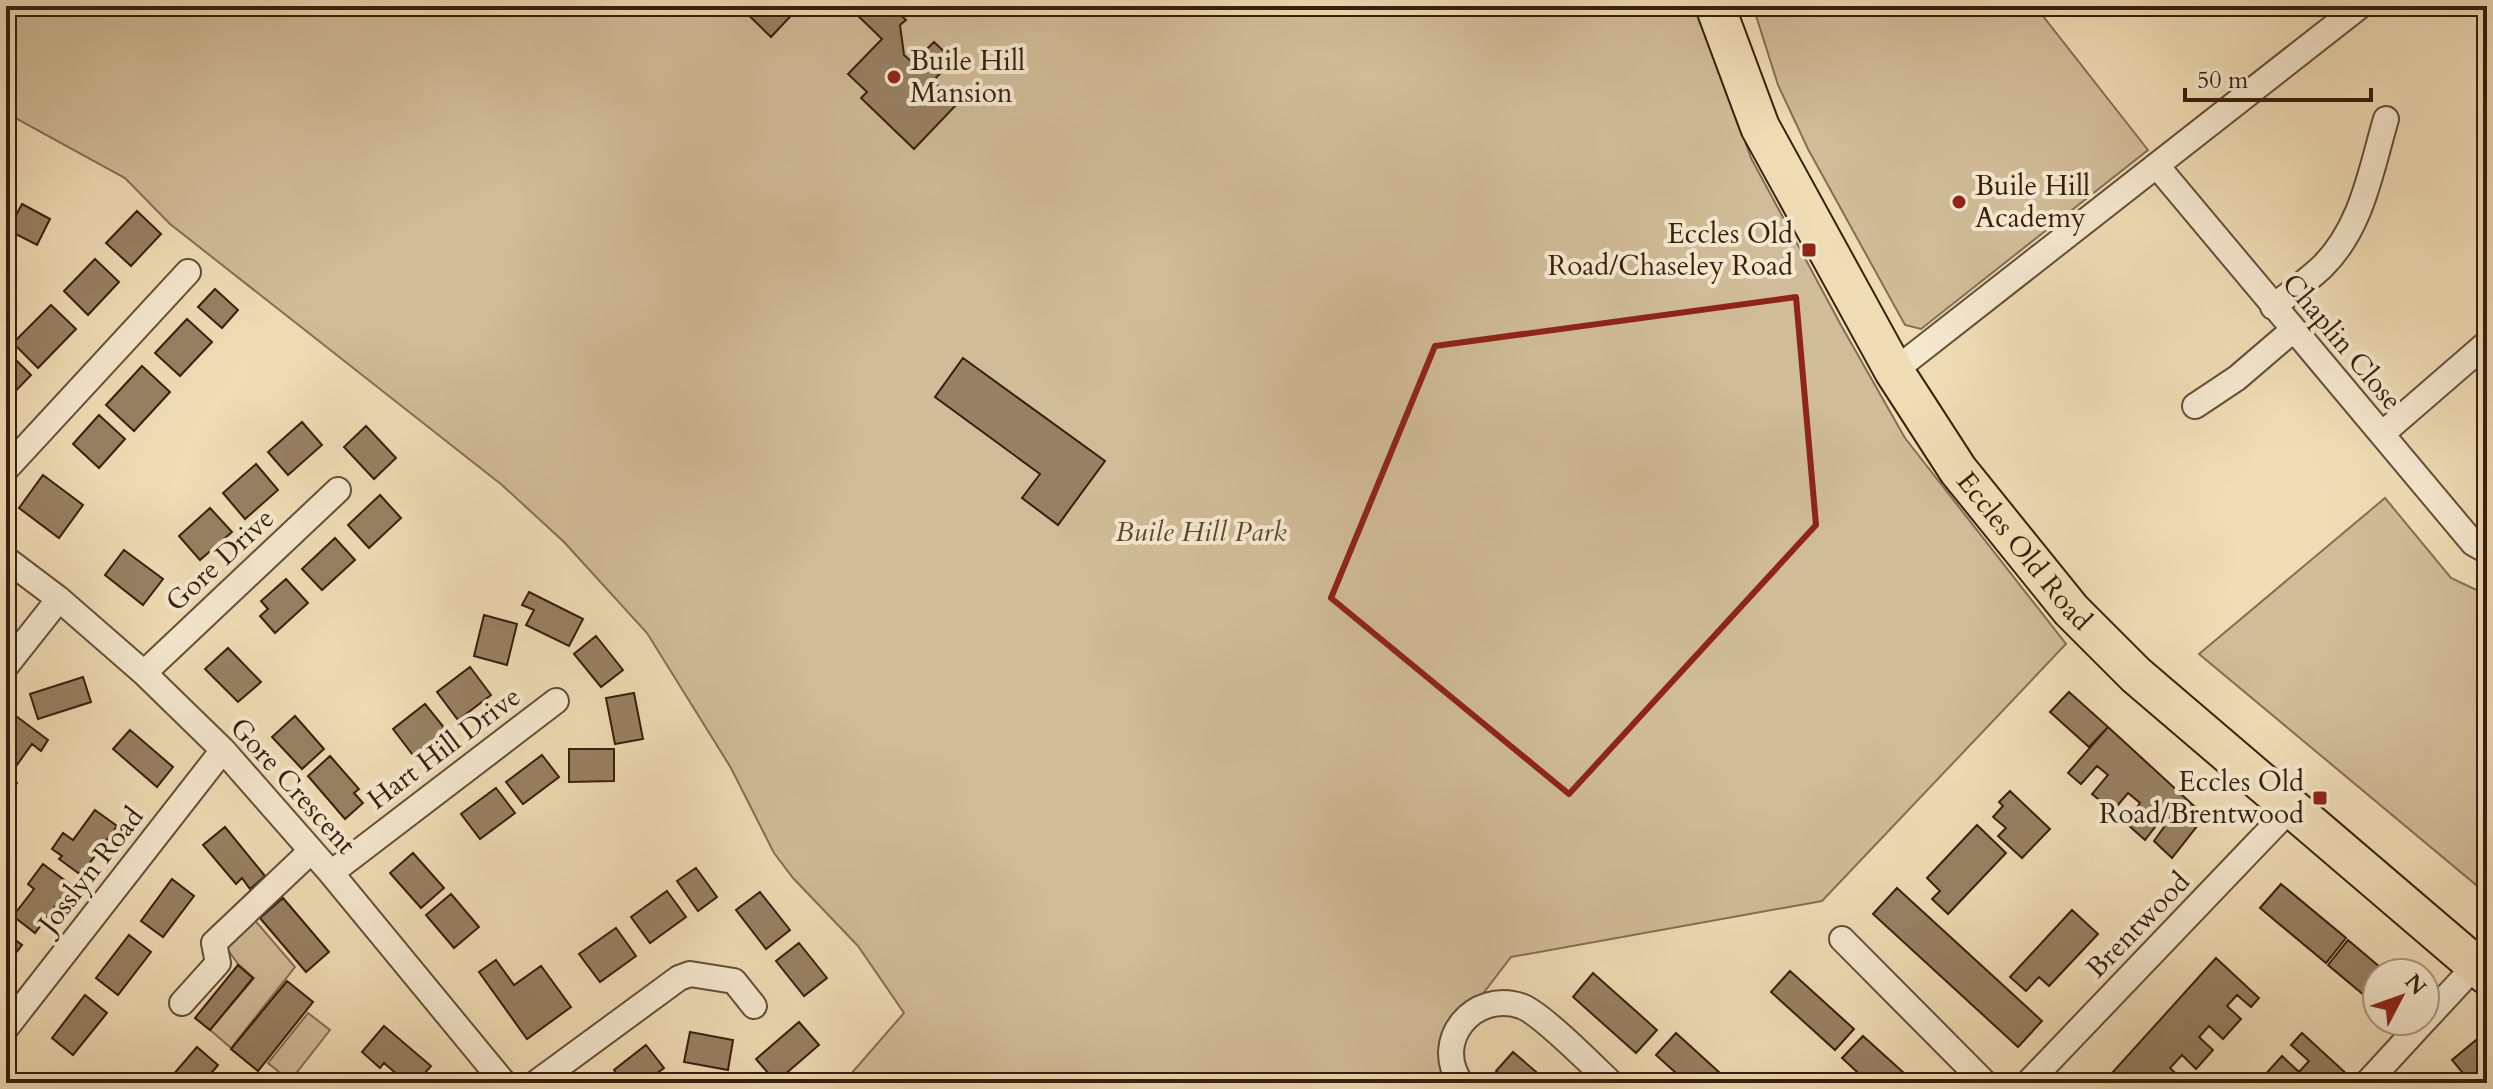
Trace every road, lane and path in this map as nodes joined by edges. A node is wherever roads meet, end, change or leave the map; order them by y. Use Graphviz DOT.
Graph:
graph roads {
  1 [pos="1715,6"];
  2 [pos="2360,6"];
  3 [pos="2386,119"];
  4 [pos="2157,166"];
  5 [pos="188,272"];
  6 [pos="2273,307"];
  7 [pos="2293,330"];
  8 [pos="2487,343"];
  9 [pos="1894,371"];
  10 [pos="2195,406"];
  11 [pos="2382,434"];
  12 [pos="6,469"];
  13 [pos="338,490"];
  14 [pos="2487,551"];
  15 [pos="6,559"];
  16 [pos="59,599"];
  17 [pos="6,666"];
  18 [pos="144,673"];
  19 [pos="556,701"];
  20 [pos="223,750"];
  21 [pos="2290,809"];
  22 [pos="311,851"];
  23 [pos="331,873"];
  24 [pos="1842,939"];
  25 [pos="2482,970"];
  26 [pos="182,1003"];
  27 [pos="754,1006"];
  28 [pos="2441,1007"];
  29 [pos="6,1028"];
  30 [pos="2410,1037"];
  31 [pos="504,1083"];
  32 [pos="536,1083"];
  33 [pos="1461,1083"];
  34 [pos="1611,1083"];
  35 [pos="1985,1083"];
  36 [pos="2028,1083"];
  37 [pos="2367,1083"];
  1 -- 9 [label="main road, Eccles Old Road"];
  2 -- 4 [label="street"];
  3 -- 6 [label="street"];
  4 -- 6 [label="street, Chaplin Close"];
  4 -- 9 [label="street"];
  5 -- 12 [label="street"];
  6 -- 7 [label="street, Chaplin Close"];
  7 -- 10 [label="street"];
  7 -- 11 [label="street, Chaplin Close"];
  8 -- 11 [label="street"];
  9 -- 21 [label="main road, Eccles Old Road"];
  11 -- 14 [label="street, Chaplin Close"];
  13 -- 18 [label="street, Gore Drive"];
  15 -- 16 [label="street, Gore Crescent"];
  16 -- 17 [label="street"];
  16 -- 18 [label="street, Gore Crescent"];
  18 -- 20 [label="street, Gore Crescent"];
  19 -- 23 [label="street, Hart Hill Drive"];
  20 -- 22 [label="street, Gore Crescent"];
  20 -- 29 [label="street, Josslyn Road"];
  21 -- 25 [label="main road, Eccles Old Road"];
  21 -- 36 [label="street, Brentwood"];
  22 -- 23 [label="street, Gore Crescent"];
  22 -- 26 [label="street"];
  23 -- 31 [label="street, Gore Crescent"];
  24 -- 35 [label="street"];
  25 -- 28 [label="street"];
  27 -- 32 [label="street"];
  30 -- 37 [label="street"];
  33 -- 34 [label="street"];
}
